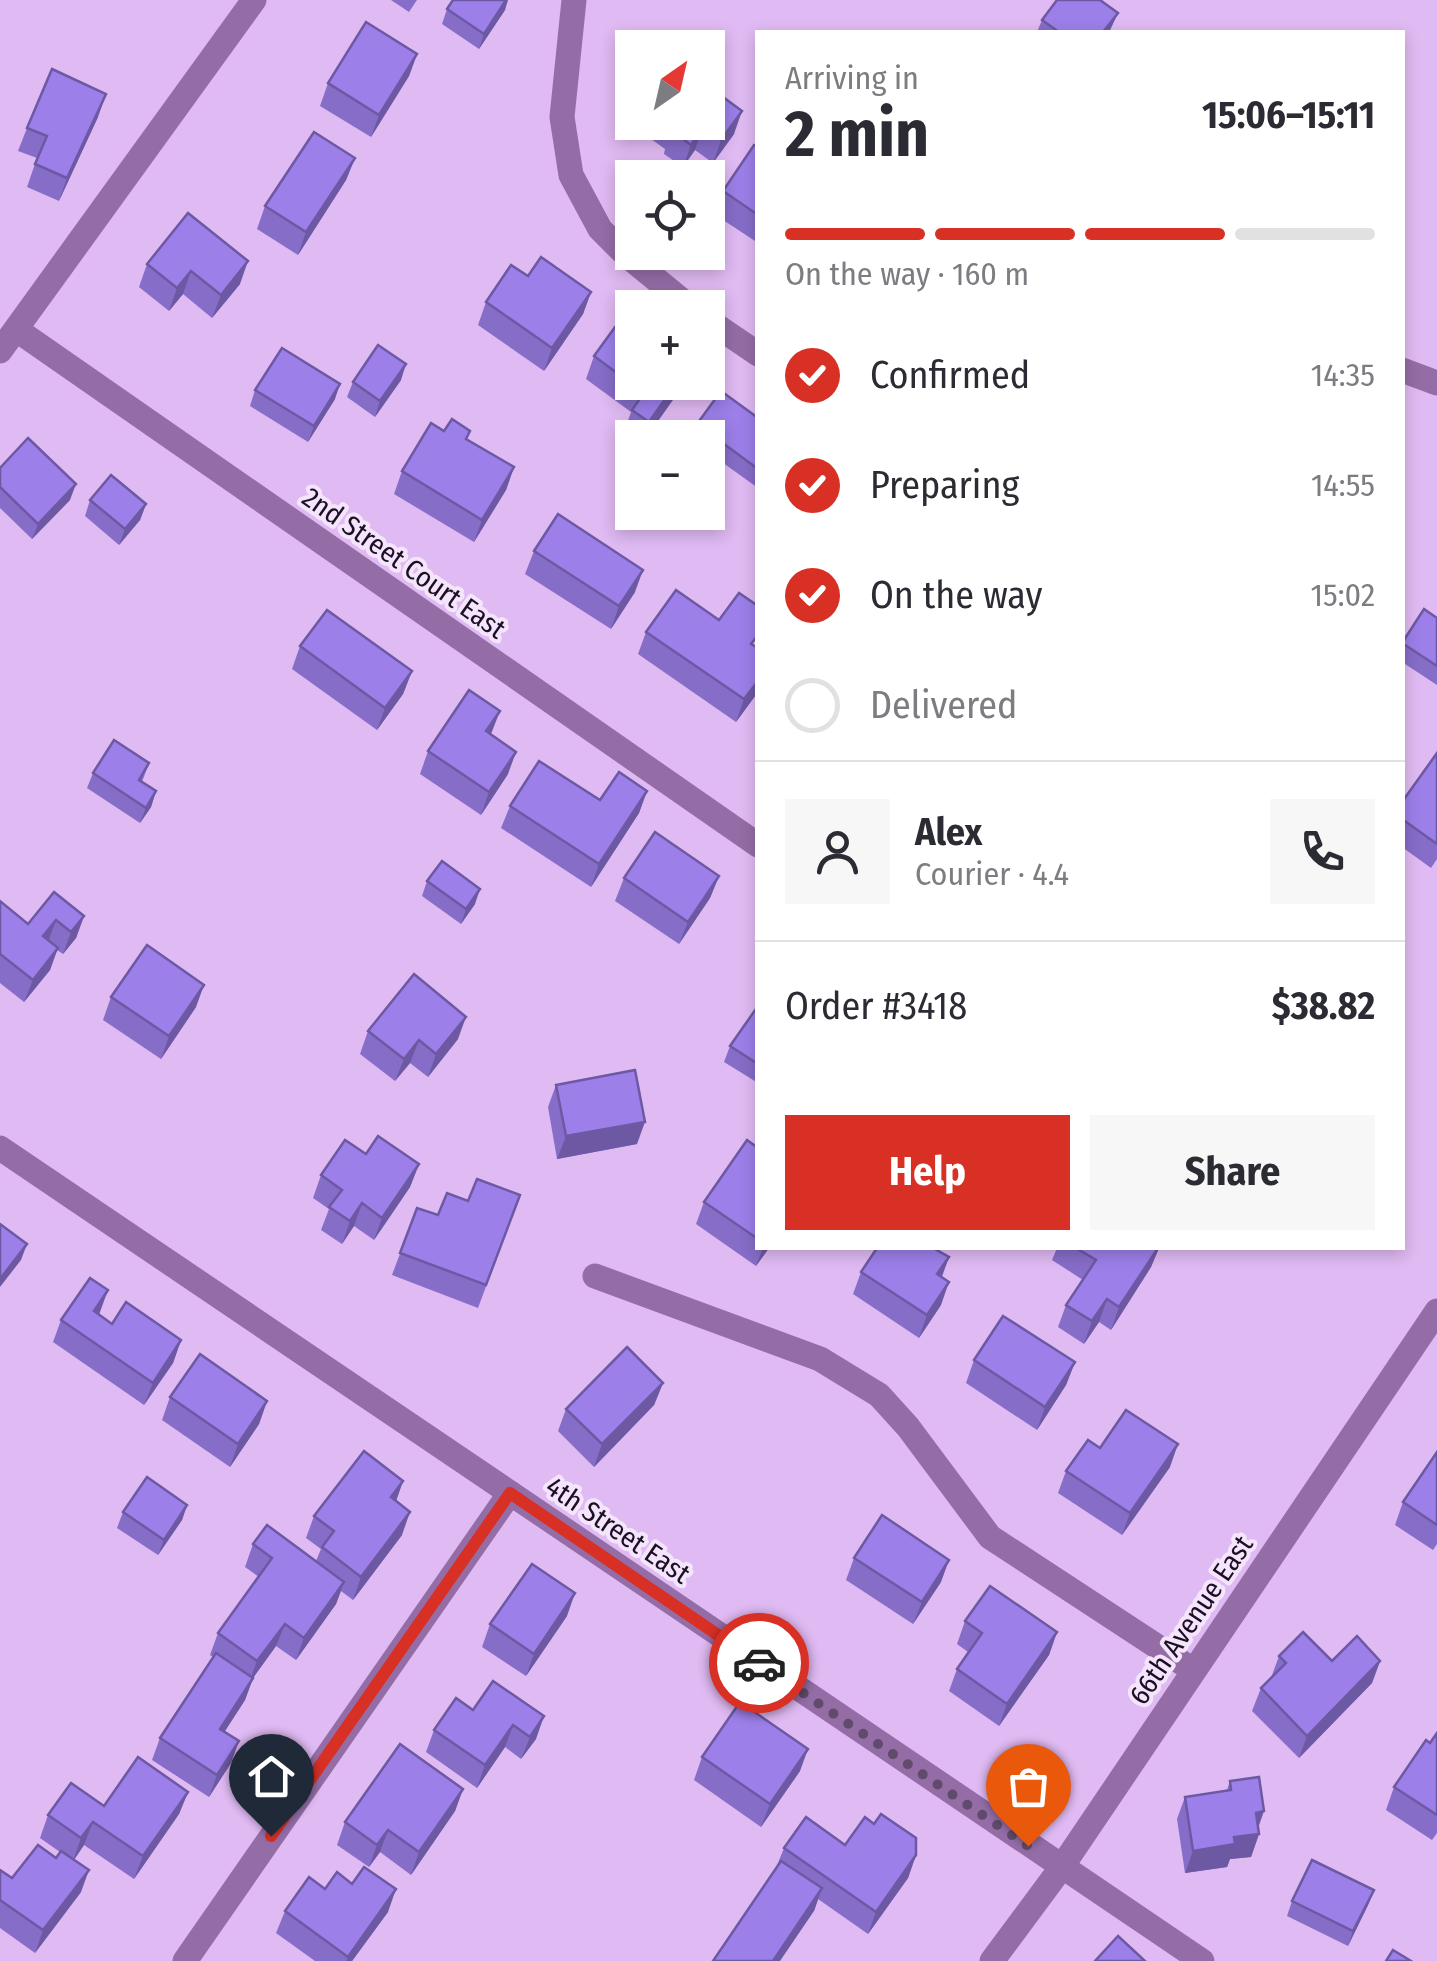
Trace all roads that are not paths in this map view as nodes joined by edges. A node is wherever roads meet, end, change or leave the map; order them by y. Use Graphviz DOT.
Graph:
graph roads {
  1 [pos="254,0"];
  2 [pos="574,0"];
  3 [pos="669,290"];
  4 [pos="16,330"];
  5 [pos="725,332"];
  6 [pos="0,351"];
  7 [pos="755,352"];
  8 [pos="1405,371"];
  9 [pos="1437,382"];
  10 [pos="755,844"];
  11 [pos="0,1148"];
  12 [pos="595,1276"];
  13 [pos="1437,1310"];
  14 [pos="510,1493"];
  15 [pos="1192,1670"];
  16 [pos="1061,1868"];
  17 [pos="184,1961"];
  18 [pos="992,1961"];
  19 [pos="1202,1961"];
  1 -- 4 [label="street"];
  2 -- 3 [label="street"];
  4 -- 6 [label="street"];
  4 -- 10 [label="street, 2nd Street Court East"];
  5 -- 7 [label="street"];
  8 -- 9 [label="street"];
  11 -- 14 [label="street, 4th Street East"];
  12 -- 15 [label="street"];
  13 -- 15 [label="street, 66th Avenue East"];
  14 -- 16 [label="street, 4th Street East"];
  14 -- 17 [label="street"];
  15 -- 16 [label="street, 66th Avenue East"];
  16 -- 18 [label="street, 66th Avenue East"];
  16 -- 19 [label="street, 4th Street East"];
}
